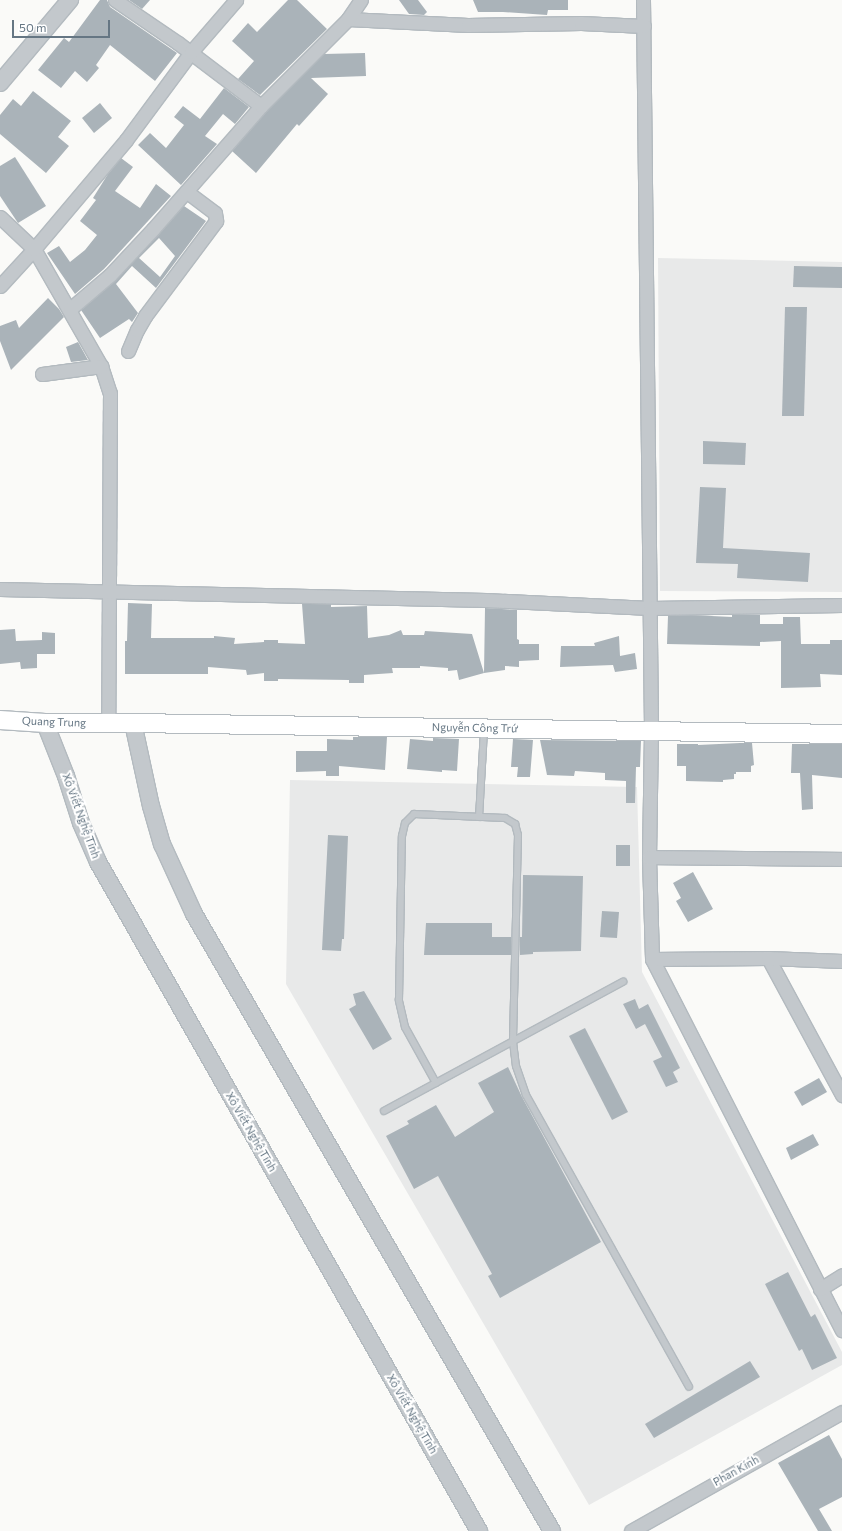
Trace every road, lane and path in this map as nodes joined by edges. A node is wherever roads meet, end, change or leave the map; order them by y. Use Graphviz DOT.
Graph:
graph roads {
  1 [pos="70,0"];
  2 [pos="115,0"];
  3 [pos="236,0"];
  4 [pos="361,0"];
  5 [pos="643,0"];
  6 [pos="348,19"];
  7 [pos="644,26"];
  8 [pos="191,52"];
  9 [pos="0,83"];
  10 [pos="261,106"];
  11 [pos="186,191"];
  12 [pos="0,217"];
  13 [pos="34,249"];
  14 [pos="0,286"];
  15 [pos="70,309"];
  16 [pos="128,351"];
  17 [pos="101,366"];
  18 [pos="42,374"];
  19 [pos="0,589"];
  20 [pos="109,591"];
  21 [pos="842,605"];
  22 [pos="650,608"];
  23 [pos="0,720"];
  24 [pos="45,723"];
  25 [pos="132,723"];
  26 [pos="108,724"];
  27 [pos="484,728"];
  28 [pos="651,731"];
  29 [pos="842,734"];
  30 [pos="479,817"];
  31 [pos="649,857"];
  32 [pos="842,859"];
  33 [pos="768,958"];
  34 [pos="652,959"];
  35 [pos="842,961"];
  36 [pos="623,982"];
  37 [pos="513,1042"];
  38 [pos="436,1083"];
  39 [pos="842,1094"];
  40 [pos="384,1111"];
  41 [pos="842,1276"];
  42 [pos="820,1289"];
  43 [pos="842,1330"];
  44 [pos="689,1387"];
  45 [pos="842,1412"];
  46 [pos="478,1531"];
  47 [pos="552,1531"];
  48 [pos="631,1531"];
  1 -- 9 [label="street"];
  2 -- 8 [label="street"];
  3 -- 8 [label="street"];
  4 -- 6 [label="street"];
  5 -- 7 [label="street"];
  6 -- 7 [label="street"];
  6 -- 10 [label="street"];
  7 -- 22 [label="street"];
  8 -- 10 [label="street"];
  8 -- 13 [label="street"];
  10 -- 11 [label="street"];
  11 -- 15 [label="street"];
  11 -- 16 [label="street"];
  12 -- 13 [label="street"];
  13 -- 14 [label="street"];
  13 -- 15 [label="street"];
  15 -- 17 [label="street"];
  17 -- 18 [label="street"];
  17 -- 20 [label="street"];
  19 -- 20 [label="street"];
  20 -- 22 [label="street"];
  20 -- 26 [label="street"];
  21 -- 22 [label="street"];
  22 -- 28 [label="street"];
  23 -- 24 [label="main road, Quang Trung"];
  24 -- 26 [label="main road, Quang Trung"];
  24 -- 46 [label="street, Xô Viết Nghệ Tĩnh"];
  25 -- 26 [label="main road, Nguyễn Công Trứ"];
  25 -- 27 [label="main road, Nguyễn Công Trứ"];
  25 -- 47 [label="street"];
  27 -- 28 [label="main road, Nguyễn Công Trứ"];
  27 -- 30 [label="lane"];
  28 -- 29 [label="main road, Nguyễn Công Trứ"];
  28 -- 31 [label="street"];
  30 -- 37 [label="lane"];
  30 -- 38 [label="lane"];
  31 -- 32 [label="street"];
  31 -- 34 [label="street"];
  33 -- 34 [label="street"];
  33 -- 35 [label="street"];
  33 -- 39 [label="street"];
  34 -- 42 [label="street"];
  36 -- 37 [label="lane"];
  37 -- 38 [label="lane"];
  37 -- 44 [label="lane"];
  38 -- 40 [label="lane"];
  41 -- 42 [label="street"];
  42 -- 43 [label="street"];
  45 -- 48 [label="street, Phan Kính"];
}
